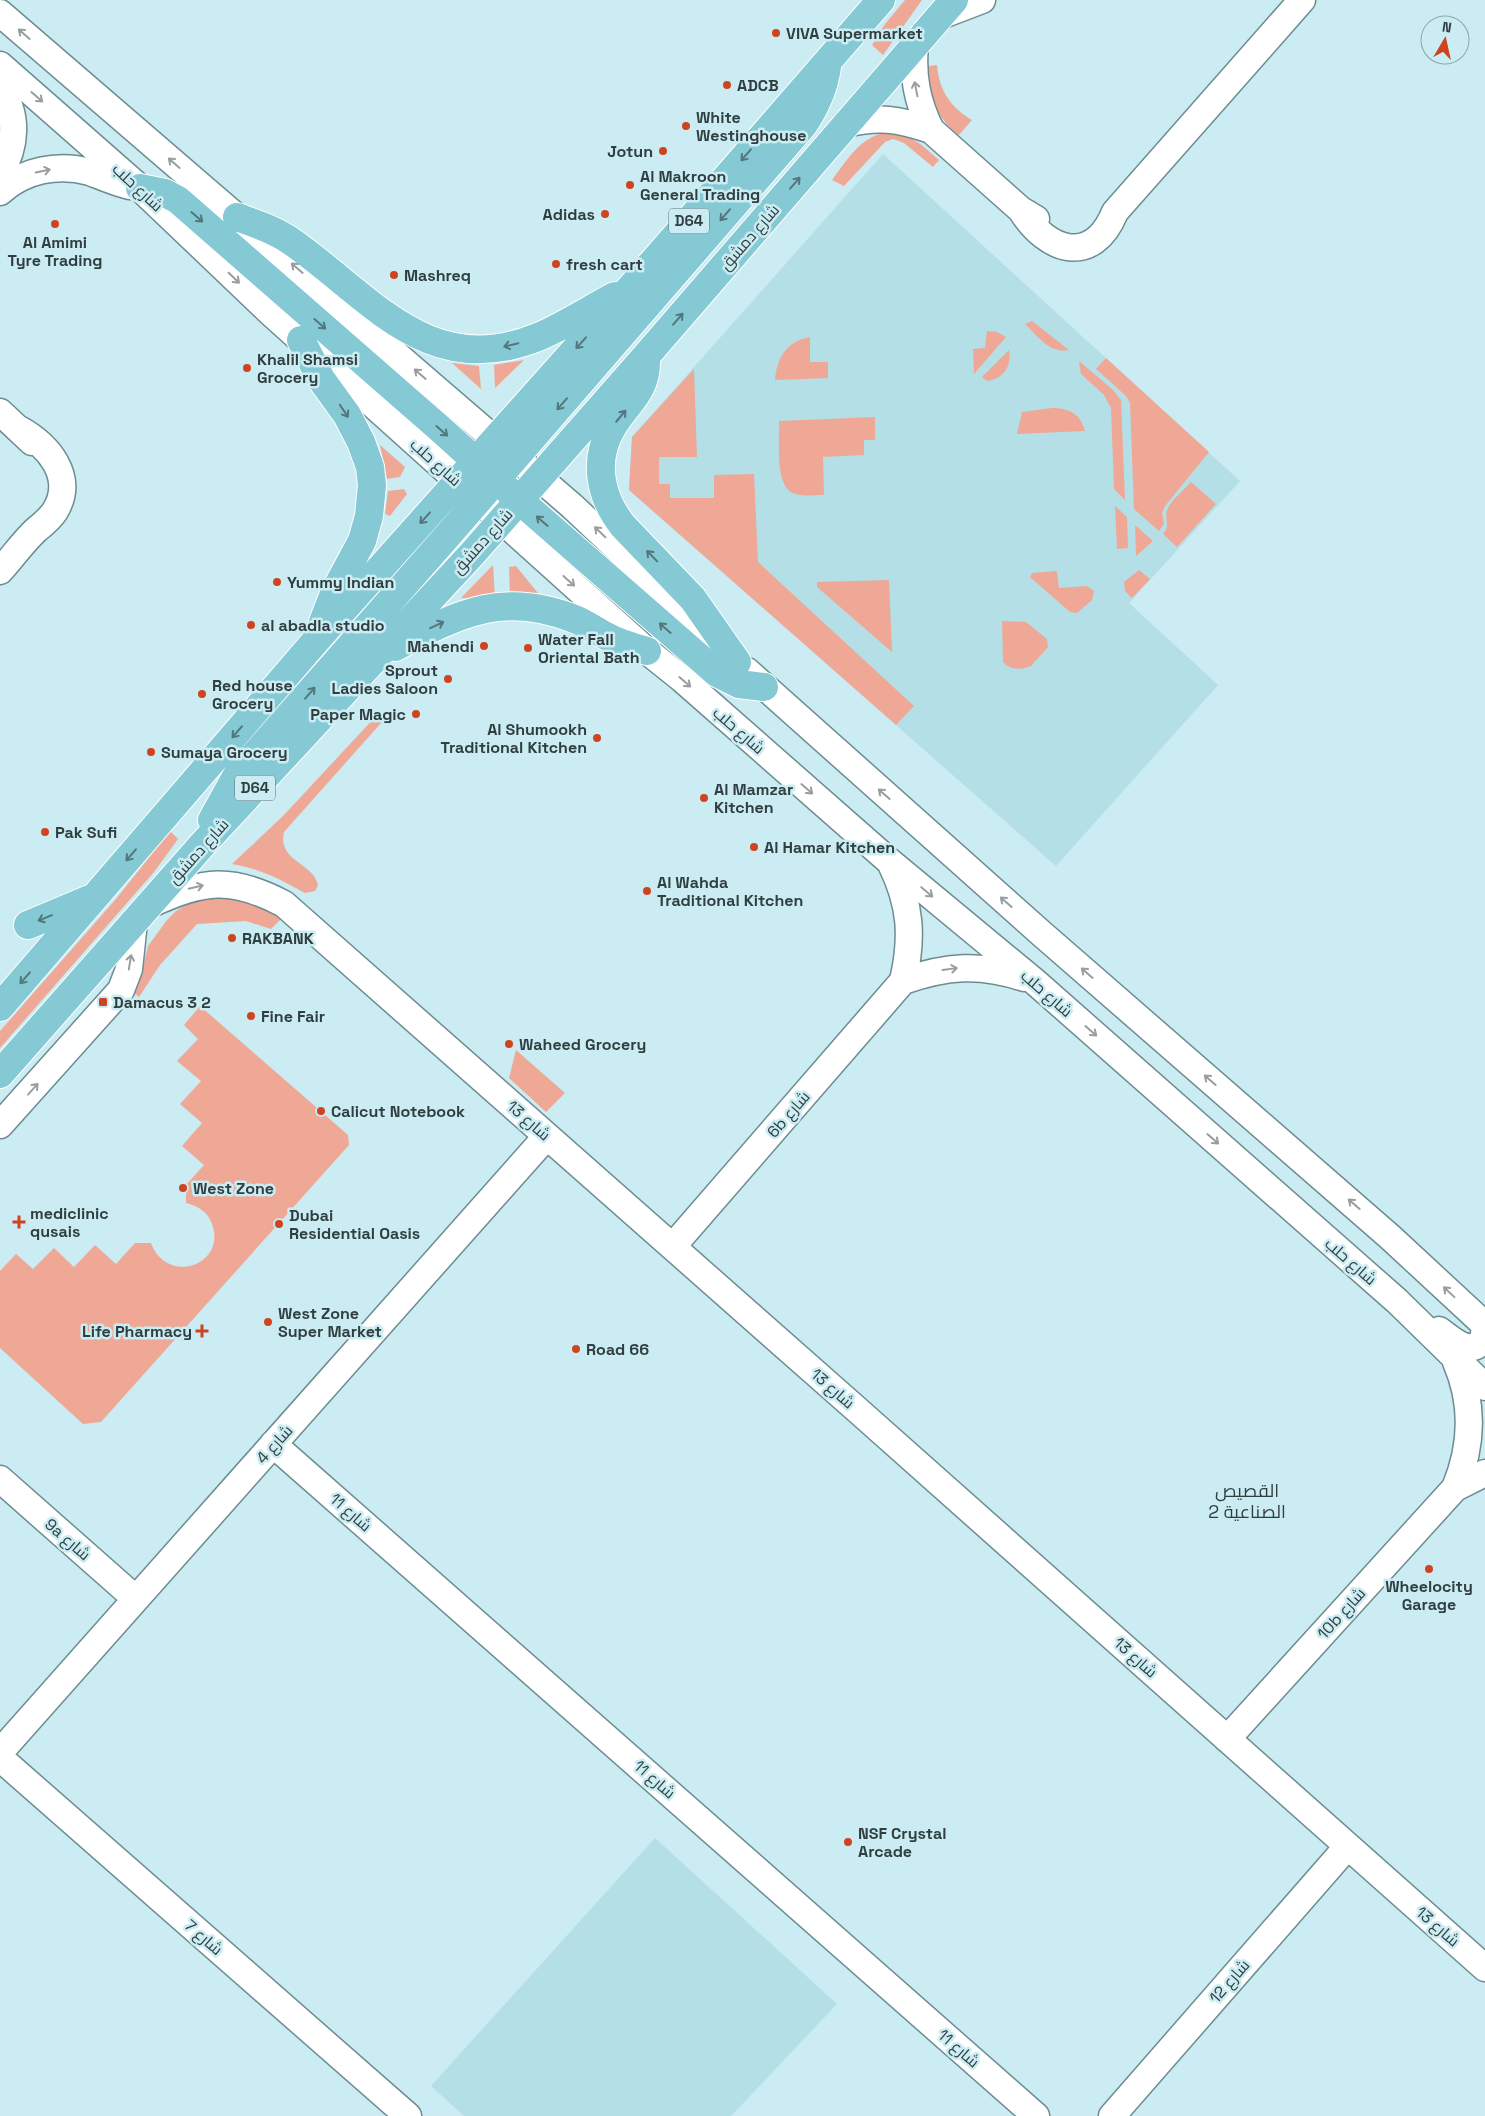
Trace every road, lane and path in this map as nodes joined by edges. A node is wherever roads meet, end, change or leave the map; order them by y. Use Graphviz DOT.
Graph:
graph roads {
  1 [pos="982,0"];
  2 [pos="1302,0"];
  3 [pos="876,3"];
  4 [pos="947,8"];
  5 [pos="0,13"];
  6 [pos="915,45"];
  7 [pos="828,61"];
  8 [pos="0,65"];
  9 [pos="0,89"];
  10 [pos="846,124"];
  11 [pos="931,130"];
  12 [pos="0,174"];
  13 [pos="140,188"];
  14 [pos="0,192"];
  15 [pos="237,217"];
  16 [pos="633,285"];
  17 [pos="301,340"];
  18 [pos="646,356"];
  19 [pos="0,412"];
  20 [pos="495,439"];
  21 [pos="516,457"];
  22 [pos="476,461"];
  23 [pos="539,477"];
  24 [pos="496,480"];
  25 [pos="458,481"];
  26 [pos="478,500"];
  27 [pos="519,500"];
  28 [pos="501,520"];
  29 [pos="0,571"];
  30 [pos="319,637"];
  31 [pos="647,651"];
  32 [pos="378,655"];
  33 [pos="737,662"];
  34 [pos="764,687"];
  35 [pos="202,845"];
  36 [pos="889,861"];
  37 [pos="94,898"];
  38 [pos="142,913"];
  39 [pos="28,925"];
  40 [pos="903,982"];
  41 [pos="1034,982"];
  42 [pos="0,1007"];
  43 [pos="0,1074"];
  44 [pos="0,1125"];
  45 [pos="547,1136"];
  46 [pos="673,1246"];
  47 [pos="1398,1301"];
  48 [pos="1484,1324"];
  49 [pos="1454,1359"];
  50 [pos="1485,1387"];
  51 [pos="1470,1419"];
  52 [pos="1485,1440"];
  53 [pos="273,1444"];
  54 [pos="1485,1472"];
  55 [pos="0,1479"];
  56 [pos="1455,1488"];
  57 [pos="136,1599"];
  58 [pos="1226,1739"];
  59 [pos="0,1752"];
  60 [pos="0,1758"];
  61 [pos="1347,1847"];
  62 [pos="1485,1968"];
  63 [pos="408,2116"];
  64 [pos="1036,2116"];
  65 [pos="1112,2116"];
  1 -- 4 [label="street"];
  2 -- 11 [label="street"];
  3 -- 7 [label="main road, D64"];
  4 -- 6 [label="main road, شارع دمشق / D64"];
  15 -- 5 [label="street, one-way"];
  6 -- 10 [label="main road, شارع دمشق / D64"];
  11 -- 6 [label="street, one-way"];
  7 -- 16 [label="main road, D64, one-way"];
  7 -- 21 [label="main road, one-way"];
  8 -- 13 [label="street, شارع حلب, one-way"];
  9 -- 12 [label="street"];
  10 -- 11 [label="street"];
  18 -- 10 [label="main road, شارع دمشق / D64, one-way"];
  14 -- 13 [label="street, one-way"];
  13 -- 17 [label="street, شارع حلب, one-way"];
  13 -- 22 [label="main road, one-way"];
  16 -- 15 [label="main road, one-way"];
  20 -- 15 [label="street, one-way"];
  16 -- 20 [label="main road, D64, one-way"];
  17 -- 25 [label="street, شارع حلب"];
  17 -- 30 [label="main road, one-way"];
  18 -- 23 [label="main road, شارع دمشق / D64"];
  33 -- 18 [label="main road, one-way"];
  19 -- 29 [label="street"];
  20 -- 21 [label="street"];
  20 -- 22 [label="main road, D64"];
  21 -- 23 [label="street"];
  21 -- 24 [label="main road"];
  22 -- 24 [label="main road"];
  22 -- 25 [label="main road, D64"];
  23 -- 27 [label="main road, شارع دمشق / D64"];
  33 -- 23 [label="street, one-way"];
  24 -- 26 [label="main road"];
  24 -- 27 [label="main road"];
  25 -- 26 [label="street, شارع حلب"];
  25 -- 30 [label="main road, D64, one-way"];
  26 -- 28 [label="street, شارع حلب"];
  35 -- 26 [label="main road, one-way"];
  27 -- 28 [label="main road, شارع دمشق / D64"];
  34 -- 27 [label="main road, one-way"];
  28 -- 31 [label="street, شارع حلب, one-way"];
  28 -- 32 [label="main road, شارع دمشق / D64"];
  30 -- 37 [label="main road, D64, one-way"];
  32 -- 31 [label="main road, one-way"];
  31 -- 36 [label="street, شارع حلب, one-way"];
  32 -- 35 [label="main road, شارع دمشق / D64"];
  33 -- 34 [label="street"];
  48 -- 34 [label="street, one-way"];
  35 -- 38 [label="main road, شارع دمشق / D64"];
  36 -- 40 [label="street, 6b شارع"];
  36 -- 41 [label="street, شارع حلب, one-way"];
  37 -- 39 [label="main road, one-way"];
  37 -- 42 [label="main road, D64, one-way"];
  38 -- 43 [label="main road, شارع دمشق / D64"];
  44 -- 38 [label="street, one-way"];
  38 -- 45 [label="street, شارع 13, one-way"];
  40 -- 41 [label="street, 6b شارع, one-way"];
  40 -- 46 [label="street, 6b شارع"];
  41 -- 47 [label="street, شارع حلب, one-way"];
  45 -- 46 [label="street, شارع 13"];
  45 -- 53 [label="street, شارع 4"];
  46 -- 58 [label="street, شارع 13"];
  47 -- 48 [label="street"];
  47 -- 49 [label="street, شارع حلب"];
  49 -- 50 [label="street, شارع حلب"];
  49 -- 51 [label="street, 10b شارع"];
  51 -- 52 [label="street"];
  51 -- 56 [label="street, 10b شارع"];
  53 -- 57 [label="street, شارع 4"];
  53 -- 64 [label="street, شارع 11"];
  54 -- 56 [label="street, 10b شارع"];
  55 -- 57 [label="street, 9a شارع"];
  56 -- 58 [label="street, 10b شارع"];
  57 -- 59 [label="street, شارع 4"];
  58 -- 61 [label="street, شارع 13"];
  60 -- 63 [label="street, شارع 7"];
  61 -- 62 [label="street, شارع 13"];
  61 -- 65 [label="street, شارع 12"];
}
